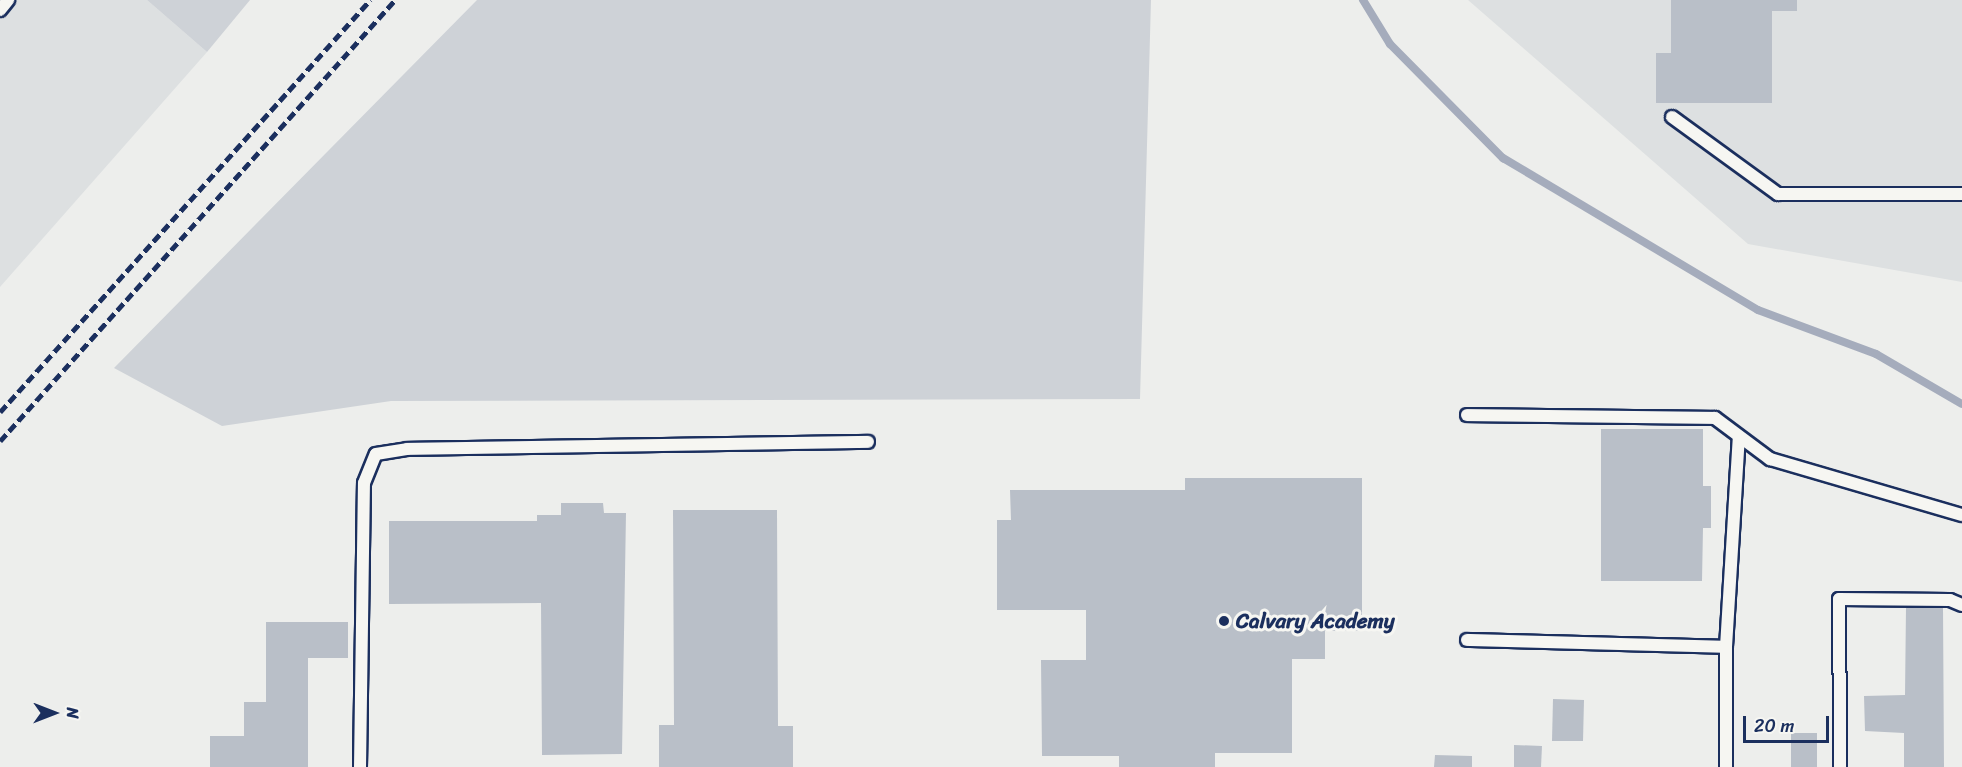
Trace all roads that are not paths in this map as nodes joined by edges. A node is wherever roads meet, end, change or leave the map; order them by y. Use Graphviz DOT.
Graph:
graph roads {
  1 [pos="8,0"];
  2 [pos="0,10"];
  3 [pos="1672,117"];
  4 [pos="1962,194"];
  5 [pos="1467,415"];
  6 [pos="1739,436"];
  7 [pos="868,442"];
  8 [pos="1962,515"];
  9 [pos="1962,605"];
  10 [pos="1467,640"];
  11 [pos="1726,646"];
  12 [pos="360,767"];
  13 [pos="1726,767"];
  14 [pos="1840,767"];
  1 -- 2 [label="lane"];
  3 -- 4 [label="lane"];
  5 -- 6 [label="lane"];
  6 -- 8 [label="lane"];
  6 -- 11 [label="lane"];
  7 -- 12 [label="lane"];
  9 -- 14 [label="lane"];
  10 -- 11 [label="lane"];
  11 -- 13 [label="lane"];
}
